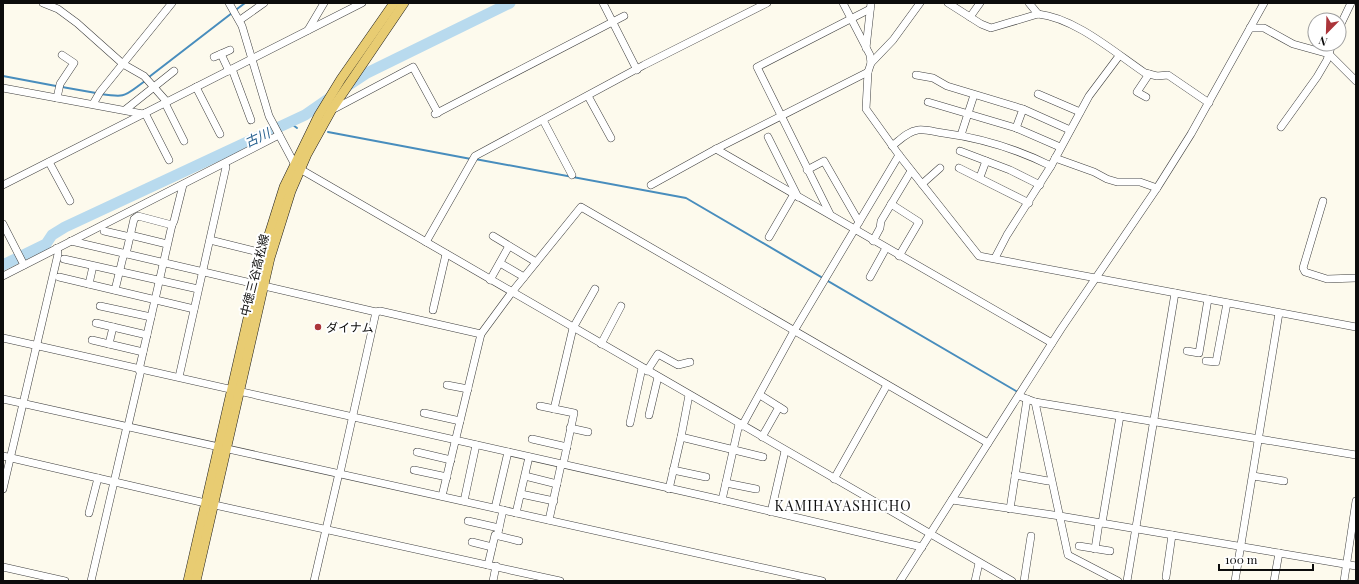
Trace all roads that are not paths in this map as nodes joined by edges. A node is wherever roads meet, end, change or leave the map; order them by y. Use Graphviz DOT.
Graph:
graph roads {
  1 [pos="43,3"];
  2 [pos="172,3"];
  3 [pos="229,3"];
  4 [pos="264,3"];
  5 [pos="324,3"];
  6 [pos="362,3"];
  7 [pos="394,3"];
  8 [pos="404,3"];
  9 [pos="603,3"];
  10 [pos="767,3"];
  11 [pos="844,3"];
  12 [pos="920,3"];
  13 [pos="948,3"];
  14 [pos="980,3"];
  15 [pos="1030,3"];
  16 [pos="1264,3"];
  17 [pos="60,6"];
  18 [pos="871,6"];
  19 [pos="1038,14"];
  20 [pos="624,16"];
  21 [pos="970,17"];
  22 [pos="851,18"];
  23 [pos="240,20"];
  24 [pos="613,22"];
  25 [pos="1250,28"];
  26 [pos="308,30"];
  27 [pos="866,48"];
  28 [pos="230,50"];
  29 [pos="1329,54"];
  30 [pos="62,55"];
  31 [pos="1119,56"];
  32 [pos="251,59"];
  33 [pos="871,63"];
  34 [pos="123,64"];
  35 [pos="640,68"];
  36 [pos="230,70"];
  37 [pos="174,71"];
  38 [pos="868,72"];
  39 [pos="1149,74"];
  40 [pos="916,75"];
  41 [pos="1356,82"];
  42 [pos="154,87"];
  43 [pos="196,87"];
  44 [pos="3,88"];
  45 [pos="1038,94"];
  46 [pos="974,95"];
  47 [pos="588,96"];
  48 [pos="1146,97"];
  49 [pos="57,98"];
  50 [pos="166,102"];
  51 [pos="928,102"];
  52 [pos="1208,103"];
  53 [pos="93,104"];
  54 [pos="1023,109"];
  55 [pos="125,110"];
  56 [pos="331,110"];
  57 [pos="1080,112"];
  58 [pos="144,114"];
  59 [pos="968,114"];
  60 [pos="781,118"];
  61 [pos="251,120"];
  62 [pos="543,120"];
  63 [pos="1281,127"];
  64 [pos="1016,128"];
  65 [pos="1070,130"];
  66 [pos="220,134"];
  67 [pos="278,134"];
  68 [pos="961,135"];
  69 [pos="768,137"];
  70 [pos="611,138"];
  71 [pos="184,141"];
  72 [pos="892,146"];
  73 [pos="1060,147"];
  74 [pos="716,149"];
  75 [pos="960,151"];
  76 [pos="899,155"];
  77 [pos="1055,158"];
  78 [pos="169,160"];
  79 [pos="986,161"];
  80 [pos="49,162"];
  81 [pos="297,166"];
  82 [pos="1051,166"];
  83 [pos="226,167"];
  84 [pos="940,168"];
  85 [pos="959,168"];
  86 [pos="807,170"];
  87 [pos="911,170"];
  88 [pos="572,175"];
  89 [pos="980,177"];
  90 [pos="922,184"];
  91 [pos="3,185"];
  92 [pos="183,185"];
  93 [pos="1040,185"];
  94 [pos="651,186"];
  95 [pos="1157,188"];
  96 [pos="796,196"];
  97 [pos="70,201"];
  98 [pos="1323,201"];
  99 [pos="1029,203"];
  100 [pos="891,204"];
  101 [pos="830,215"];
  102 [pos="859,222"];
  103 [pos="3,224"];
  104 [pos="172,225"];
  105 [pos="855,230"];
  106 [pos="104,231"];
  107 [pos="130,236"];
  108 [pos="493,236"];
  109 [pos="769,237"];
  110 [pos="210,240"];
  111 [pos="71,241"];
  112 [pos="874,241"];
  113 [pos="426,242"];
  114 [pos="167,244"];
  115 [pos="509,246"];
  116 [pos="57,248"];
  117 [pos="886,248"];
  118 [pos="263,253"];
  119 [pos="125,254"];
  120 [pos="446,254"];
  121 [pos="899,256"];
  122 [pos="64,259"];
  123 [pos="998,259"];
  124 [pos="536,262"];
  125 [pos="164,263"];
  126 [pos="500,263"];
  127 [pos="24,265"];
  128 [pos="93,266"];
  129 [pos="120,272"];
  130 [pos="202,272"];
  131 [pos="3,276"];
  132 [pos="59,277"];
  133 [pos="524,277"];
  134 [pos="870,277"];
  135 [pos="1095,278"];
  136 [pos="1356,278"];
  137 [pos="490,280"];
  138 [pos="159,281"];
  139 [pos="89,284"];
  140 [pos="260,285"];
  141 [pos="595,289"];
  142 [pos="115,290"];
  143 [pos="198,290"];
  144 [pos="512,292"];
  145 [pos="1175,293"];
  146 [pos="155,299"];
  147 [pos="1208,299"];
  148 [pos="1226,303"];
  149 [pos="100,306"];
  150 [pos="621,306"];
  151 [pos="194,309"];
  152 [pos="433,310"];
  153 [pos="376,312"];
  154 [pos="1279,313"];
  155 [pos="151,317"];
  156 [pos="1356,318"];
  157 [pos="96,323"];
  158 [pos="1354,326"];
  159 [pos="113,327"];
  160 [pos="573,328"];
  161 [pos="794,331"];
  162 [pos="481,334"];
  163 [pos="147,335"];
  164 [pos="3,338"];
  165 [pos="92,340"];
  166 [pos="1052,343"];
  167 [pos="109,344"];
  168 [pos="600,344"];
  169 [pos="36,346"];
  170 [pos="1187,351"];
  171 [pos="143,352"];
  172 [pos="1206,361"];
  173 [pos="690,362"];
  174 [pos="645,369"];
  175 [pos="140,370"];
  176 [pos="179,377"];
  177 [pos="658,377"];
  178 [pos="447,385"];
  179 [pos="887,385"];
  180 [pos="468,389"];
  181 [pos="235,391"];
  182 [pos="689,395"];
  183 [pos="760,395"];
  184 [pos="1019,396"];
  185 [pos="3,399"];
  186 [pos="1027,399"];
  187 [pos="1035,402"];
  188 [pos="23,403"];
  189 [pos="540,406"];
  190 [pos="554,409"];
  191 [pos="424,413"];
  192 [pos="649,415"];
  193 [pos="1120,416"];
  194 [pos="353,417"];
  195 [pos="460,421"];
  196 [pos="630,422"];
  197 [pos="1153,422"];
  198 [pos="741,425"];
  199 [pos="127,426"];
  200 [pos="570,428"];
  201 [pos="588,432"];
  202 [pos="681,437"];
  203 [pos="762,437"];
  204 [pos="532,439"];
  205 [pos="1259,439"];
  206 [pos="456,441"];
  207 [pos="988,444"];
  208 [pos="476,445"];
  209 [pos="222,447"];
  210 [pos="567,447"];
  211 [pos="733,450"];
  212 [pos="785,451"];
  213 [pos="417,452"];
  214 [pos="508,452"];
  215 [pos="1356,455"];
  216 [pos="7,457"];
  217 [pos="530,457"];
  218 [pos="763,457"];
  219 [pos="451,460"];
  220 [pos="562,465"];
  221 [pos="414,470"];
  222 [pos="673,470"];
  223 [pos="340,473"];
  224 [pos="1015,475"];
  225 [pos="525,476"];
  226 [pos="1253,476"];
  227 [pos="447,477"];
  228 [pos="706,477"];
  229 [pos="98,478"];
  230 [pos="834,479"];
  231 [pos="114,481"];
  232 [pos="1048,481"];
  233 [pos="1284,481"];
  234 [pos="726,482"];
  235 [pos="557,484"];
  236 [pos="3,489"];
  237 [pos="669,489"];
  238 [pos="756,489"];
  239 [pos="521,494"];
  240 [pos="442,496"];
  241 [pos="722,500"];
  242 [pos="952,500"];
  243 [pos="464,501"];
  244 [pos="554,501"];
  245 [pos="1356,501"];
  246 [pos="210,504"];
  247 [pos="495,508"];
  248 [pos="1010,509"];
  249 [pos="503,510"];
  250 [pos="770,512"];
  251 [pos="89,513"];
  252 [pos="516,513"];
  253 [pos="1060,516"];
  254 [pos="550,520"];
  255 [pos="468,521"];
  256 [pos="1100,523"];
  257 [pos="327,528"];
  258 [pos="1135,528"];
  259 [pos="498,532"];
  260 [pos="930,534"];
  261 [pos="1172,535"];
  262 [pos="1031,536"];
  263 [pos="520,541"];
  264 [pos="472,542"];
  265 [pos="1079,546"];
  266 [pos="1240,546"];
  267 [pos="492,547"];
  268 [pos="922,547"];
  269 [pos="1095,549"];
  270 [pos="1110,551"];
  271 [pos="1279,552"];
  272 [pos="979,563"];
  273 [pos="1347,564"];
  274 [pos="488,565"];
  275 [pos="496,566"];
  276 [pos="1356,566"];
  277 [pos="3,567"];
  278 [pos="1166,577"];
  279 [pos="536,578"];
  280 [pos="65,581"];
  281 [pos="91,581"];
  282 [pos="188,581"];
  283 [pos="196,581"];
  284 [pos="314,581"];
  285 [pos="493,581"];
  286 [pos="560,581"];
  287 [pos="822,581"];
  288 [pos="900,581"];
  289 [pos="975,581"];
  290 [pos="1012,581"];
  291 [pos="1024,581"];
  292 [pos="1118,581"];
  293 [pos="1127,581"];
  294 [pos="1235,581"];
  295 [pos="1274,581"];
  296 [pos="1344,581"];
  1 -- 17 [label="street"];
  2 -- 34 [label="street"];
  3 -- 23 [label="street"];
  4 -- 23 [label="street"];
  5 -- 26 [label="street"];
  6 -- 26 [label="street"];
  7 -- 81 [label="main road, 中徳三谷高松線"];
  8 -- 56 [label="main road, 中徳三谷高松線"];
  9 -- 24 [label="street"];
  10 -- 35 [label="street"];
  11 -- 22 [label="street"];
  12 -- 33 [label="street"];
  13 -- 21 [label="street"];
  14 -- 21 [label="street"];
  15 -- 19 [label="street"];
  16 -- 25 [label="street"];
  17 -- 34 [label="street"];
  18 -- 22 [label="street"];
  18 -- 27 [label="street"];
  19 -- 21 [label="street"];
  19 -- 31 [label="street"];
  20 -- 24 [label="street"];
  22 -- 27 [label="street"];
  22 -- 60 [label="street"];
  23 -- 32 [label="street"];
  24 -- 35 [label="street"];
  24 -- 56 [label="street"];
  25 -- 29 [label="street"];
  25 -- 52 [label="street"];
  26 -- 32 [label="street"];
  27 -- 33 [label="street"];
  28 -- 36 [label="street"];
  29 -- 41 [label="street"];
  29 -- 63 [label="street"];
  30 -- 49 [label="street"];
  31 -- 39 [label="street"];
  31 -- 57 [label="street"];
  32 -- 36 [label="street"];
  32 -- 67 [label="street"];
  33 -- 38 [label="street"];
  34 -- 42 [label="street"];
  34 -- 53 [label="street"];
  35 -- 47 [label="street"];
  36 -- 43 [label="street"];
  36 -- 61 [label="street"];
  37 -- 42 [label="street"];
  38 -- 60 [label="street"];
  38 -- 72 [label="street"];
  39 -- 48 [label="street"];
  39 -- 52 [label="street"];
  40 -- 46 [label="street"];
  42 -- 50 [label="street"];
  42 -- 55 [label="street"];
  43 -- 50 [label="street"];
  43 -- 66 [label="street"];
  44 -- 49 [label="street"];
  45 -- 57 [label="street"];
  46 -- 54 [label="street"];
  46 -- 59 [label="street"];
  47 -- 62 [label="street"];
  47 -- 70 [label="street"];
  49 -- 53 [label="street"];
  50 -- 58 [label="street"];
  50 -- 71 [label="street"];
  51 -- 59 [label="street"];
  52 -- 95 [label="street"];
  53 -- 55 [label="street"];
  54 -- 64 [label="street"];
  54 -- 65 [label="street"];
  55 -- 58 [label="street"];
  56 -- 81 [label="main road, 中徳三谷高松線"];
  57 -- 65 [label="street"];
  58 -- 78 [label="street"];
  58 -- 80 [label="street"];
  59 -- 64 [label="street"];
  59 -- 68 [label="street"];
  60 -- 74 [label="street"];
  60 -- 86 [label="street"];
  62 -- 88 [label="street"];
  62 -- 113 [label="street"];
  64 -- 73 [label="street"];
  65 -- 73 [label="street"];
  67 -- 81 [label="street"];
  67 -- 92 [label="street"];
  68 -- 72 [label="street"];
  68 -- 82 [label="street"];
  69 -- 96 [label="street"];
  72 -- 76 [label="street"];
  73 -- 77 [label="street"];
  74 -- 94 [label="street"];
  74 -- 96 [label="street"];
  75 -- 79 [label="street"];
  76 -- 87 [label="street"];
  76 -- 102 [label="street"];
  77 -- 82 [label="street"];
  77 -- 95 [label="street"];
  79 -- 89 [label="street"];
  79 -- 93 [label="street"];
  80 -- 91 [label="street"];
  80 -- 97 [label="street"];
  81 -- 113 [label="street"];
  81 -- 118 [label="main road, 中徳三谷高松線"];
  81 -- 140 [label="main road, 中徳三谷高松線"];
  82 -- 93 [label="street"];
  83 -- 110 [label="street"];
  84 -- 90 [label="street"];
  85 -- 89 [label="street"];
  86 -- 101 [label="street"];
  86 -- 102 [label="street"];
  87 -- 90 [label="street"];
  87 -- 100 [label="street"];
  89 -- 99 [label="street"];
  90 -- 123 [label="street"];
  92 -- 104 [label="street"];
  92 -- 111 [label="street"];
  93 -- 99 [label="street"];
  95 -- 135 [label="street"];
  96 -- 101 [label="street"];
  96 -- 109 [label="street"];
  98 -- 136 [label="street"];
  99 -- 123 [label="street"];
  100 -- 112 [label="street"];
  100 -- 121 [label="street"];
  101 -- 105 [label="street"];
  102 -- 105 [label="street"];
  103 -- 127 [label="street"];
  104 -- 107 [label="street"];
  104 -- 114 [label="street"];
  105 -- 112 [label="street"];
  105 -- 161 [label="street"];
  106 -- 107 [label="street"];
  107 -- 114 [label="street"];
  107 -- 119 [label="street"];
  108 -- 115 [label="street"];
  110 -- 118 [label="street"];
  110 -- 130 [label="street"];
  111 -- 116 [label="street"];
  111 -- 119 [label="street"];
  112 -- 117 [label="street"];
  113 -- 120 [label="street"];
  114 -- 125 [label="street"];
  115 -- 124 [label="street"];
  115 -- 126 [label="street"];
  116 -- 127 [label="street"];
  116 -- 169 [label="street"];
  117 -- 121 [label="street"];
  117 -- 134 [label="street"];
  118 -- 140 [label="main road, 中徳三谷高松線"];
  119 -- 125 [label="street"];
  119 -- 129 [label="street"];
  120 -- 137 [label="street"];
  120 -- 152 [label="street"];
  121 -- 166 [label="street"];
  122 -- 128 [label="street"];
  123 -- 135 [label="street"];
  124 -- 133 [label="street"];
  124 -- 161 [label="street"];
  125 -- 130 [label="street"];
  125 -- 138 [label="street"];
  126 -- 133 [label="street"];
  126 -- 137 [label="street"];
  127 -- 131 [label="street"];
  128 -- 129 [label="street"];
  128 -- 139 [label="street"];
  129 -- 138 [label="street"];
  129 -- 142 [label="street"];
  130 -- 140 [label="street"];
  130 -- 143 [label="street"];
  132 -- 139 [label="street"];
  133 -- 144 [label="street"];
  135 -- 145 [label="street"];
  135 -- 166 [label="street"];
  137 -- 144 [label="street"];
  138 -- 143 [label="street"];
  138 -- 146 [label="street"];
  139 -- 142 [label="street"];
  140 -- 153 [label="street"];
  140 -- 181 [label="main road, 中徳三谷高松線"];
  141 -- 160 [label="street"];
  142 -- 146 [label="street"];
  143 -- 151 [label="street"];
  144 -- 160 [label="street"];
  144 -- 162 [label="street"];
  145 -- 147 [label="street"];
  145 -- 197 [label="street"];
  146 -- 151 [label="street"];
  146 -- 155 [label="street"];
  147 -- 148 [label="street"];
  147 -- 170 [label="street"];
  148 -- 154 [label="street"];
  148 -- 172 [label="street"];
  149 -- 155 [label="street"];
  150 -- 168 [label="street"];
  151 -- 176 [label="street"];
  153 -- 162 [label="street"];
  153 -- 194 [label="street"];
  154 -- 158 [label="street"];
  154 -- 205 [label="street"];
  155 -- 163 [label="street"];
  156 -- 158 [label="street"];
  157 -- 159 [label="street"];
  159 -- 163 [label="street"];
  159 -- 167 [label="street"];
  160 -- 168 [label="street"];
  160 -- 190 [label="street"];
  161 -- 179 [label="street"];
  161 -- 183 [label="street"];
  162 -- 180 [label="street"];
  163 -- 171 [label="street"];
  164 -- 169 [label="street"];
  165 -- 167 [label="street"];
  166 -- 184 [label="street"];
  167 -- 171 [label="street"];
  168 -- 174 [label="street"];
  169 -- 175 [label="street"];
  169 -- 188 [label="street"];
  171 -- 175 [label="street"];
  173 -- 174 [label="street"];
  174 -- 177 [label="street"];
  174 -- 196 [label="street"];
  175 -- 176 [label="street"];
  175 -- 199 [label="street"];
  176 -- 181 [label="street"];
  177 -- 182 [label="street"];
  177 -- 192 [label="street"];
  178 -- 180 [label="street"];
  179 -- 207 [label="street"];
  179 -- 230 [label="street"];
  180 -- 195 [label="street"];
  181 -- 194 [label="street"];
  181 -- 209 [label="main road, 中徳三谷高松線"];
  182 -- 198 [label="street"];
  182 -- 202 [label="street"];
  183 -- 198 [label="street"];
  183 -- 203 [label="street"];
  184 -- 186 [label="street"];
  184 -- 207 [label="street"];
  185 -- 188 [label="street"];
  186 -- 187 [label="street"];
  186 -- 224 [label="street"];
  187 -- 193 [label="street"];
  187 -- 253 [label="street"];
  188 -- 199 [label="street"];
  188 -- 216 [label="street"];
  189 -- 190 [label="street"];
  190 -- 200 [label="street"];
  191 -- 195 [label="street"];
  193 -- 197 [label="street"];
  193 -- 256 [label="street"];
  194 -- 206 [label="street"];
  194 -- 223 [label="street"];
  195 -- 206 [label="street"];
  197 -- 205 [label="street"];
  197 -- 258 [label="street"];
  198 -- 203 [label="street"];
  198 -- 211 [label="street"];
  199 -- 209 [label="street"];
  199 -- 231 [label="street"];
  200 -- 201 [label="street"];
  200 -- 210 [label="street"];
  202 -- 211 [label="street"];
  202 -- 222 [label="street"];
  203 -- 212 [label="street"];
  204 -- 210 [label="street"];
  205 -- 215 [label="street"];
  205 -- 226 [label="street"];
  206 -- 208 [label="street"];
  206 -- 219 [label="street"];
  207 -- 242 [label="street"];
  208 -- 214 [label="street"];
  208 -- 243 [label="street"];
  209 -- 223 [label="street"];
  209 -- 246 [label="main road, 中徳三谷高松線"];
  210 -- 220 [label="street"];
  211 -- 218 [label="street"];
  211 -- 234 [label="street"];
  212 -- 230 [label="street"];
  212 -- 250 [label="street"];
  213 -- 219 [label="street"];
  214 -- 217 [label="street"];
  214 -- 247 [label="street"];
  216 -- 229 [label="street"];
  216 -- 236 [label="street"];
  217 -- 220 [label="street"];
  217 -- 225 [label="street"];
  219 -- 227 [label="street"];
  220 -- 235 [label="street"];
  220 -- 237 [label="street"];
  221 -- 227 [label="street"];
  222 -- 228 [label="street"];
  222 -- 237 [label="street"];
  223 -- 240 [label="street"];
  223 -- 257 [label="street"];
  224 -- 232 [label="street"];
  224 -- 248 [label="street"];
  225 -- 235 [label="street"];
  225 -- 239 [label="street"];
  226 -- 233 [label="street"];
  226 -- 266 [label="street"];
  227 -- 240 [label="street"];
  229 -- 231 [label="street"];
  229 -- 251 [label="street"];
  230 -- 260 [label="street"];
  231 -- 246 [label="street"];
  231 -- 281 [label="street"];
  234 -- 238 [label="street"];
  234 -- 241 [label="street"];
  235 -- 244 [label="street"];
  237 -- 241 [label="street"];
  239 -- 244 [label="street"];
  239 -- 252 [label="street"];
  240 -- 243 [label="street"];
  241 -- 250 [label="street"];
  242 -- 248 [label="street"];
  242 -- 260 [label="street"];
  243 -- 247 [label="street"];
  244 -- 254 [label="street"];
  245 -- 273 [label="street"];
  246 -- 257 [label="street"];
  246 -- 282 [label="main road, 中徳三谷高松線"];
  246 -- 283 [label="main road, 中徳三谷高松線"];
  247 -- 249 [label="street"];
  248 -- 253 [label="street"];
  249 -- 252 [label="street"];
  249 -- 259 [label="street"];
  250 -- 268 [label="street"];
  252 -- 254 [label="street"];
  253 -- 256 [label="street"];
  253 -- 292 [label="street"];
  254 -- 287 [label="street"];
  255 -- 259 [label="street"];
  256 -- 258 [label="street"];
  256 -- 269 [label="street"];
  257 -- 274 [label="street"];
  257 -- 284 [label="street"];
  258 -- 261 [label="street"];
  258 -- 293 [label="street"];
  259 -- 263 [label="street"];
  259 -- 267 [label="street"];
  260 -- 268 [label="street"];
  260 -- 272 [label="street"];
  261 -- 266 [label="street"];
  261 -- 278 [label="street"];
  262 -- 291 [label="street"];
  264 -- 267 [label="street"];
  265 -- 269 [label="street"];
  266 -- 271 [label="street"];
  266 -- 294 [label="street"];
  267 -- 274 [label="street"];
  268 -- 288 [label="street"];
  269 -- 270 [label="street"];
  271 -- 273 [label="street"];
  271 -- 295 [label="street"];
  272 -- 289 [label="street"];
  272 -- 290 [label="street"];
  273 -- 276 [label="street"];
  273 -- 296 [label="street"];
  274 -- 275 [label="street"];
  275 -- 279 [label="street"];
  275 -- 285 [label="street"];
  277 -- 280 [label="street"];
  279 -- 286 [label="street"];
}
